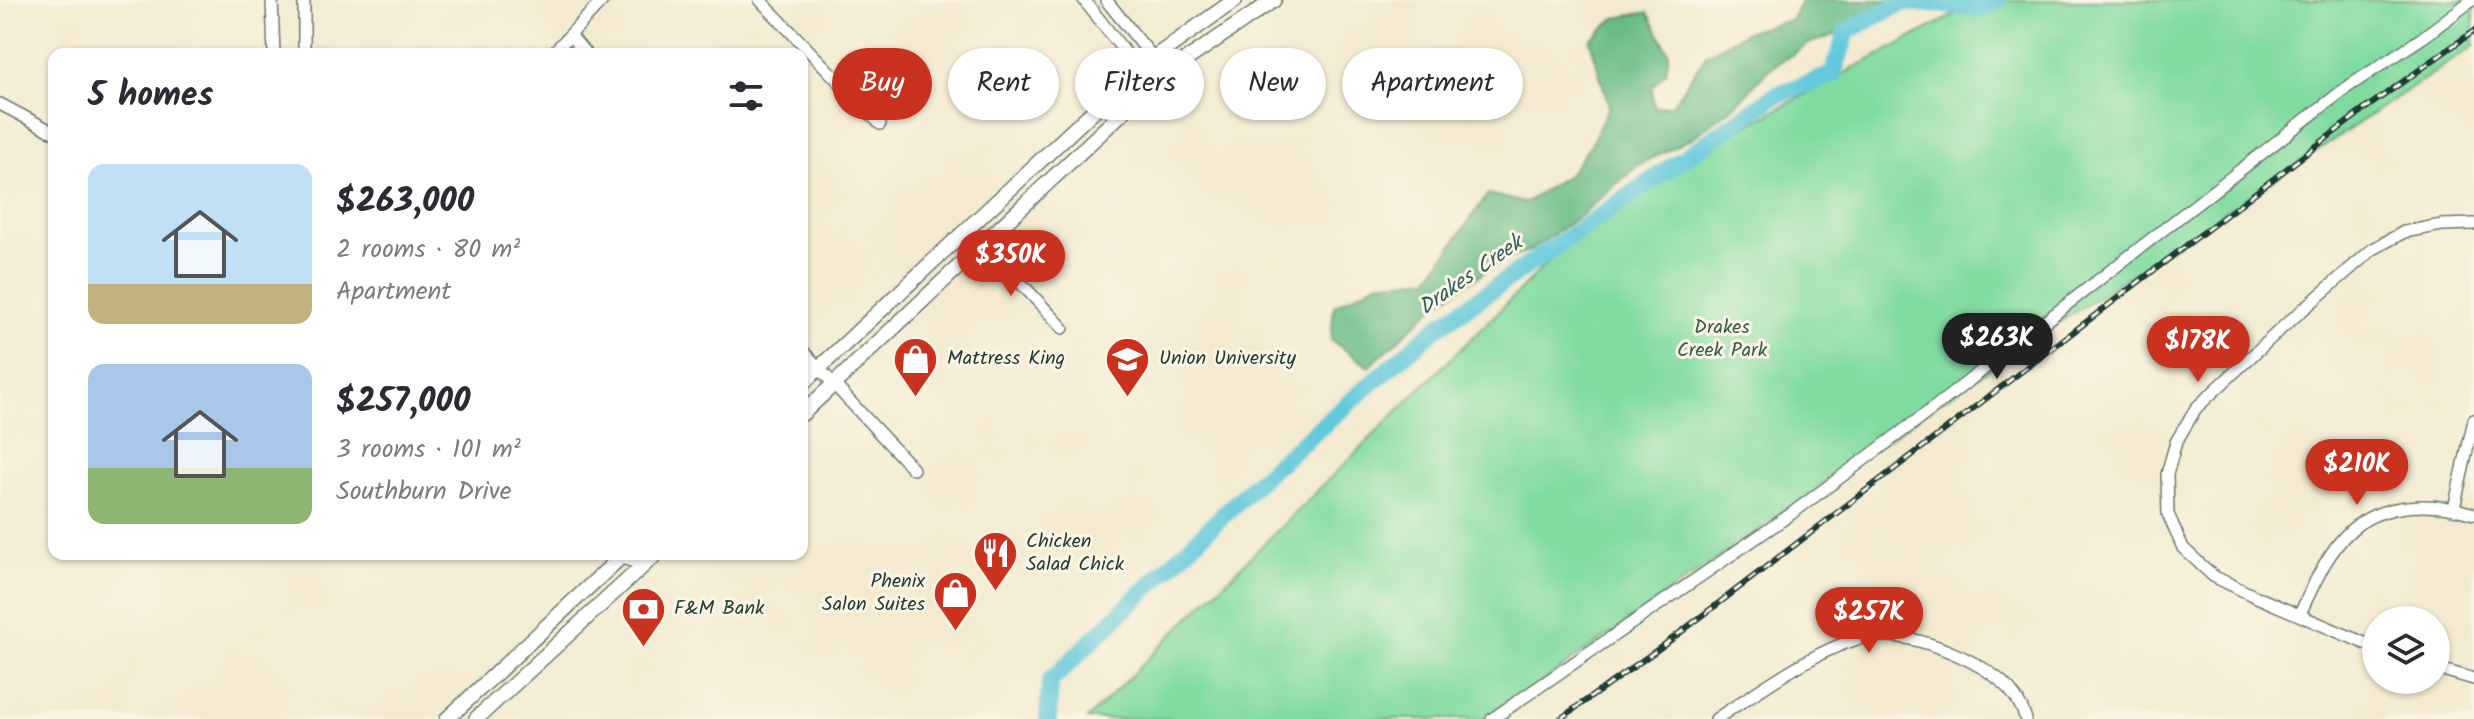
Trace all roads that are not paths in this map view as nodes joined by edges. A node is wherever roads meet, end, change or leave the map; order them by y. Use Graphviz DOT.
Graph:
graph roads {
  1 [pos="272,0"];
  2 [pos="304,0"];
  3 [pos="603,0"];
  4 [pos="760,0"];
  5 [pos="1084,0"];
  6 [pos="1106,0"];
  7 [pos="1235,0"];
  8 [pos="1274,0"];
  9 [pos="2472,0"];
  10 [pos="570,35"];
  11 [pos="274,48"];
  12 [pos="304,48"];
  13 [pos="558,48"];
  14 [pos="581,48"];
  15 [pos="806,48"];
  16 [pos="1122,48"];
  17 [pos="1145,48"];
  18 [pos="1169,48"];
  19 [pos="1204,48"];
  20 [pos="808,50"];
  21 [pos="0,104"];
  22 [pos="1084,120"];
  23 [pos="1114,120"];
  24 [pos="880,124"];
  25 [pos="48,129"];
  26 [pos="2474,224"];
  27 [pos="965,231"];
  28 [pos="983,243"];
  29 [pos="1063,328"];
  30 [pos="808,356"];
  31 [pos="819,368"];
  32 [pos="808,378"];
  33 [pos="833,384"];
  34 [pos="808,408"];
  35 [pos="2474,420"];
  36 [pos="913,469"];
  37 [pos="2454,508"];
  38 [pos="2474,514"];
  39 [pos="616,560"];
  40 [pos="646,560"];
  41 [pos="2300,614"];
  42 [pos="2362,643"];
  43 [pos="2450,672"];
  44 [pos="2474,679"];
  45 [pos="447,719"];
  46 [pos="476,719"];
  47 [pos="1492,719"];
  48 [pos="1716,719"];
  49 [pos="2026,719"];
  1 -- 11 [label="street"];
  2 -- 12 [label="street"];
  3 -- 10 [label="street"];
  4 -- 15 [label="street"];
  5 -- 16 [label="street"];
  6 -- 17 [label="street"];
  7 -- 18 [label="main road"];
  8 -- 19 [label="main road"];
  9 -- 47 [label="street"];
  10 -- 13 [label="street"];
  10 -- 14 [label="street"];
  20 -- 24 [label="street"];
  21 -- 25 [label="street"];
  22 -- 27 [label="main road"];
  23 -- 28 [label="main road"];
  26 -- 41 [label="street"];
  27 -- 28 [label="street"];
  27 -- 31 [label="main road"];
  28 -- 29 [label="street"];
  28 -- 33 [label="main road"];
  30 -- 31 [label="street"];
  31 -- 32 [label="main road"];
  31 -- 33 [label="street"];
  33 -- 34 [label="main road"];
  33 -- 36 [label="street"];
  35 -- 37 [label="street"];
  37 -- 38 [label="street"];
  37 -- 41 [label="street"];
  39 -- 45 [label="main road"];
  40 -- 46 [label="main road"];
  41 -- 42 [label="street"];
  43 -- 44 [label="street"];
  48 -- 49 [label="street"];
}
